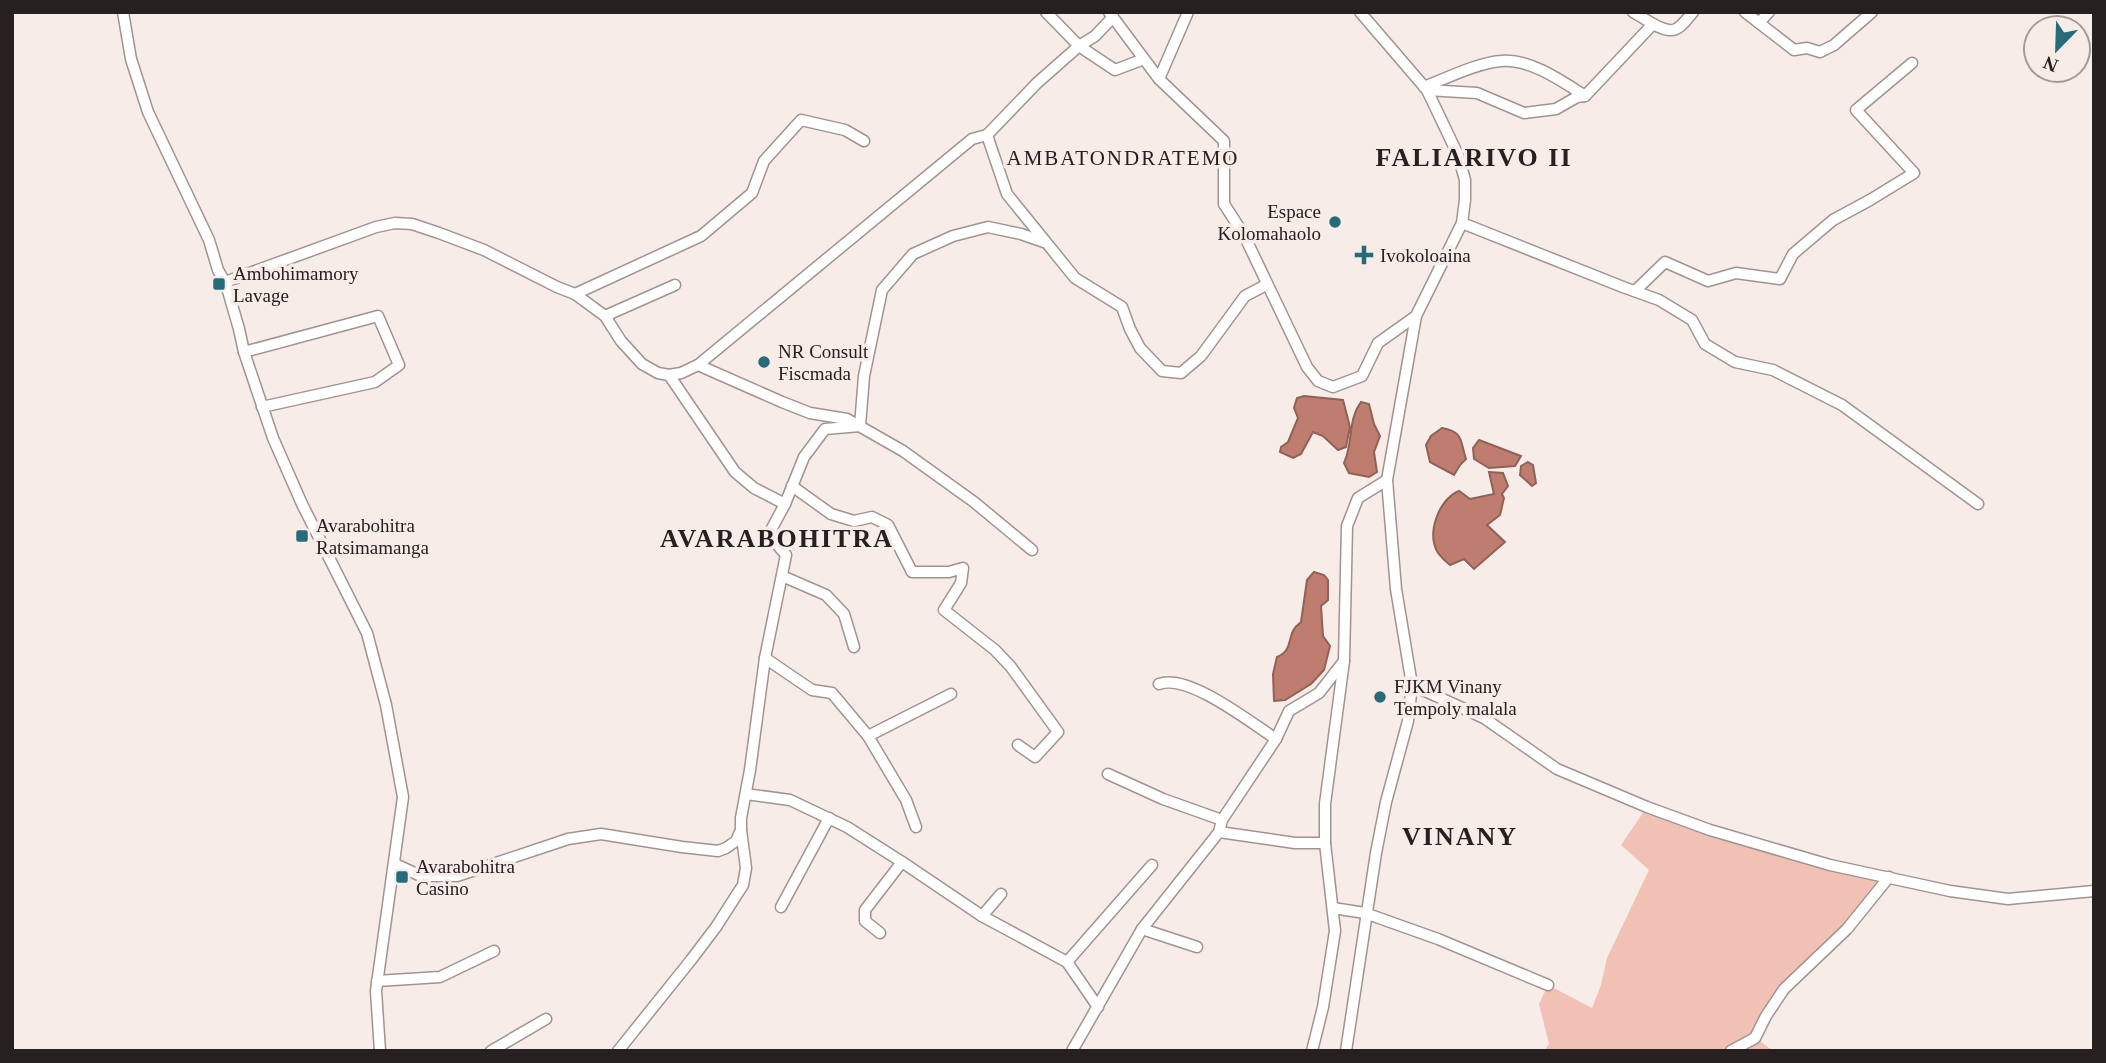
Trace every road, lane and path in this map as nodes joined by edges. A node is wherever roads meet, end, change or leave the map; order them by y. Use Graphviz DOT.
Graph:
graph roads {
  1 [pos="123,12"];
  2 [pos="1046,12"];
  3 [pos="1188,12"];
  4 [pos="1360,12"];
  5 [pos="1633,12"];
  6 [pos="1693,12"];
  7 [pos="1745,12"];
  8 [pos="1769,12"];
  9 [pos="1872,12"];
  10 [pos="1111,15"];
  11 [pos="1759,23"];
  12 [pos="1653,24"];
  13 [pos="1079,46"];
  14 [pos="1144,59"];
  15 [pos="1912,63"];
  16 [pos="1158,79"];
  17 [pos="1425,88"];
  18 [pos="1584,96"];
  19 [pos="987,135"];
  20 [pos="864,141"];
  21 [pos="1462,223"];
  22 [pos="1044,242"];
  23 [pos="225,282"];
  24 [pos="676,285"];
  25 [pos="1266,285"];
  26 [pos="1635,291"];
  27 [pos="575,294"];
  28 [pos="605,316"];
  29 [pos="1416,316"];
  30 [pos="244,352"];
  31 [pos="698,365"];
  32 [pos="669,375"];
  33 [pos="262,407"];
  34 [pos="860,426"];
  35 [pos="1387,480"];
  36 [pos="792,486"];
  37 [pos="785,504"];
  38 [pos="1978,504"];
  39 [pos="1032,550"];
  40 [pos="782,576"];
  41 [pos="855,647"];
  42 [pos="765,658"];
  43 [pos="1344,662"];
  44 [pos="1159,684"];
  45 [pos="1412,685"];
  46 [pos="951,694"];
  47 [pos="868,736"];
  48 [pos="1276,739"];
  49 [pos="1018,745"];
  50 [pos="1108,774"];
  51 [pos="746,794"];
  52 [pos="829,818"];
  53 [pos="1221,826"];
  54 [pos="916,827"];
  55 [pos="741,830"];
  56 [pos="1325,843"];
  57 [pos="902,862"];
  58 [pos="395,864"];
  59 [pos="1152,865"];
  60 [pos="1889,877"];
  61 [pos="2093,891"];
  62 [pos="1001,894"];
  63 [pos="781,907"];
  64 [pos="1333,908"];
  65 [pos="1365,913"];
  66 [pos="982,916"];
  67 [pos="1142,929"];
  68 [pos="880,933"];
  69 [pos="1197,947"];
  70 [pos="494,951"];
  71 [pos="1067,962"];
  72 [pos="377,981"];
  73 [pos="1548,985"];
  74 [pos="1098,1007"];
  75 [pos="546,1019"];
  76 [pos="380,1051"];
  77 [pos="491,1051"];
  78 [pos="618,1051"];
  79 [pos="1072,1051"];
  80 [pos="1312,1051"];
  81 [pos="1346,1051"];
  82 [pos="1731,1051"];
  1 -- 23 [label="street"];
  2 -- 13 [label="street"];
  3 -- 16 [label="street"];
  4 -- 17 [label="street"];
  5 -- 12 [label="street"];
  6 -- 12 [label="street"];
  7 -- 11 [label="street"];
  8 -- 11 [label="street"];
  9 -- 11 [label="street"];
  10 -- 13 [label="street"];
  10 -- 14 [label="street"];
  12 -- 18 [label="street"];
  13 -- 14 [label="street"];
  13 -- 19 [label="street"];
  14 -- 16 [label="street"];
  15 -- 26 [label="street"];
  16 -- 25 [label="street"];
  17 -- 18 [label="street"];
  17 -- 18 [label="street"];
  17 -- 21 [label="street"];
  19 -- 22 [label="street"];
  19 -- 31 [label="street"];
  20 -- 27 [label="street"];
  21 -- 26 [label="street"];
  21 -- 29 [label="street"];
  22 -- 25 [label="street"];
  22 -- 34 [label="street"];
  23 -- 27 [label="street"];
  23 -- 30 [label="street"];
  24 -- 28 [label="street"];
  25 -- 29 [label="street"];
  26 -- 38 [label="street"];
  27 -- 28 [label="street"];
  28 -- 32 [label="street"];
  29 -- 35 [label="street"];
  30 -- 33 [label="street"];
  30 -- 33 [label="street"];
  31 -- 32 [label="street"];
  31 -- 34 [label="street"];
  32 -- 37 [label="street"];
  33 -- 58 [label="street"];
  34 -- 36 [label="street"];
  34 -- 39 [label="street"];
  35 -- 43 [label="street"];
  35 -- 45 [label="street"];
  36 -- 37 [label="street"];
  36 -- 49 [label="street"];
  37 -- 40 [label="street"];
  40 -- 41 [label="street"];
  40 -- 42 [label="street"];
  42 -- 47 [label="street"];
  42 -- 51 [label="street"];
  43 -- 48 [label="street"];
  43 -- 56 [label="street"];
  44 -- 48 [label="street"];
  45 -- 60 [label="street"];
  45 -- 65 [label="street"];
  46 -- 47 [label="street"];
  47 -- 54 [label="street"];
  48 -- 53 [label="street"];
  50 -- 53 [label="street"];
  51 -- 52 [label="street"];
  51 -- 55 [label="street"];
  52 -- 57 [label="street"];
  52 -- 63 [label="street"];
  53 -- 56 [label="street"];
  53 -- 67 [label="street"];
  55 -- 58 [label="street"];
  55 -- 78 [label="street"];
  56 -- 64 [label="street"];
  57 -- 66 [label="street"];
  57 -- 68 [label="street"];
  58 -- 72 [label="street"];
  59 -- 71 [label="street"];
  60 -- 61 [label="street"];
  60 -- 82 [label="street"];
  62 -- 66 [label="street"];
  64 -- 65 [label="street"];
  64 -- 80 [label="street"];
  65 -- 73 [label="street"];
  65 -- 81 [label="street"];
  66 -- 71 [label="street"];
  67 -- 69 [label="street"];
  67 -- 74 [label="street"];
  70 -- 72 [label="street"];
  71 -- 74 [label="street"];
  72 -- 76 [label="street"];
  74 -- 79 [label="street"];
  75 -- 77 [label="street"];
}
